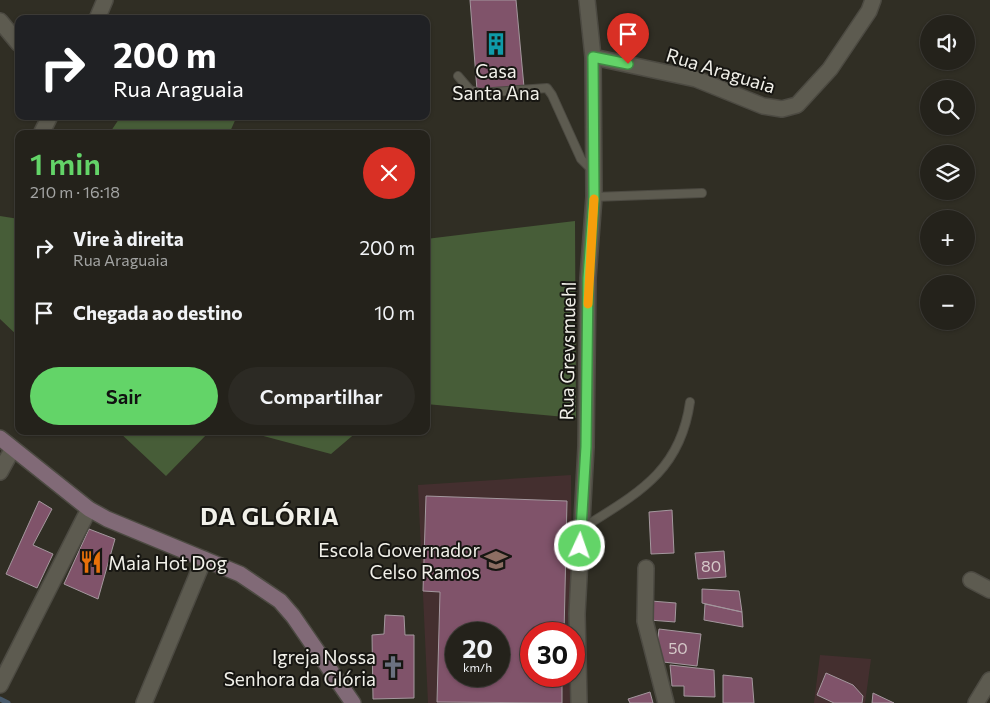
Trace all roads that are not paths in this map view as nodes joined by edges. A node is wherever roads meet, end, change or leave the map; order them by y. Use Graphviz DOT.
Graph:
graph roads {
  1 [pos="105,0"];
  2 [pos="588,0"];
  3 [pos="873,0"];
  4 [pos="99,15"];
  5 [pos="0,21"];
  6 [pos="15,39"];
  7 [pos="593,57"];
  8 [pos="458,76"];
  9 [pos="594,172"];
  10 [pos="702,193"];
  11 [pos="594,197"];
  12 [pos="690,402"];
  13 [pos="0,438"];
  14 [pos="12,450"];
  15 [pos="0,472"];
  16 [pos="88,509"];
  17 [pos="581,529"];
  18 [pos="204,560"];
  19 [pos="646,568"];
  20 [pos="971,580"];
  21 [pos="990,590"];
  22 [pos="990,680"];
  23 [pos="0,685"];
  24 [pos="144,703"];
  25 [pos="353,703"];
  26 [pos="578,703"];
  27 [pos="666,703"];
  28 [pos="976,703"];
  1 -- 4 [label="street"];
  2 -- 7 [label="street, Rua Grevsmuehl"];
  3 -- 7 [label="street, Rua Araguaia"];
  5 -- 6 [label="street"];
  7 -- 9 [label="street, Rua Grevsmuehl"];
  8 -- 9 [label="lane"];
  9 -- 11 [label="street, Rua Grevsmuehl"];
  10 -- 11 [label="lane"];
  11 -- 17 [label="street, Rua Grevsmuehl"];
  12 -- 17 [label="lane"];
  13 -- 14 [label="street"];
  14 -- 15 [label="street"];
  14 -- 16 [label="street"];
  16 -- 18 [label="street"];
  16 -- 23 [label="street"];
  17 -- 26 [label="street, Rua Grevsmuehl"];
  18 -- 24 [label="street"];
  18 -- 25 [label="street"];
  19 -- 27 [label="street"];
  20 -- 21 [label="street"];
  22 -- 28 [label="street"];
}
